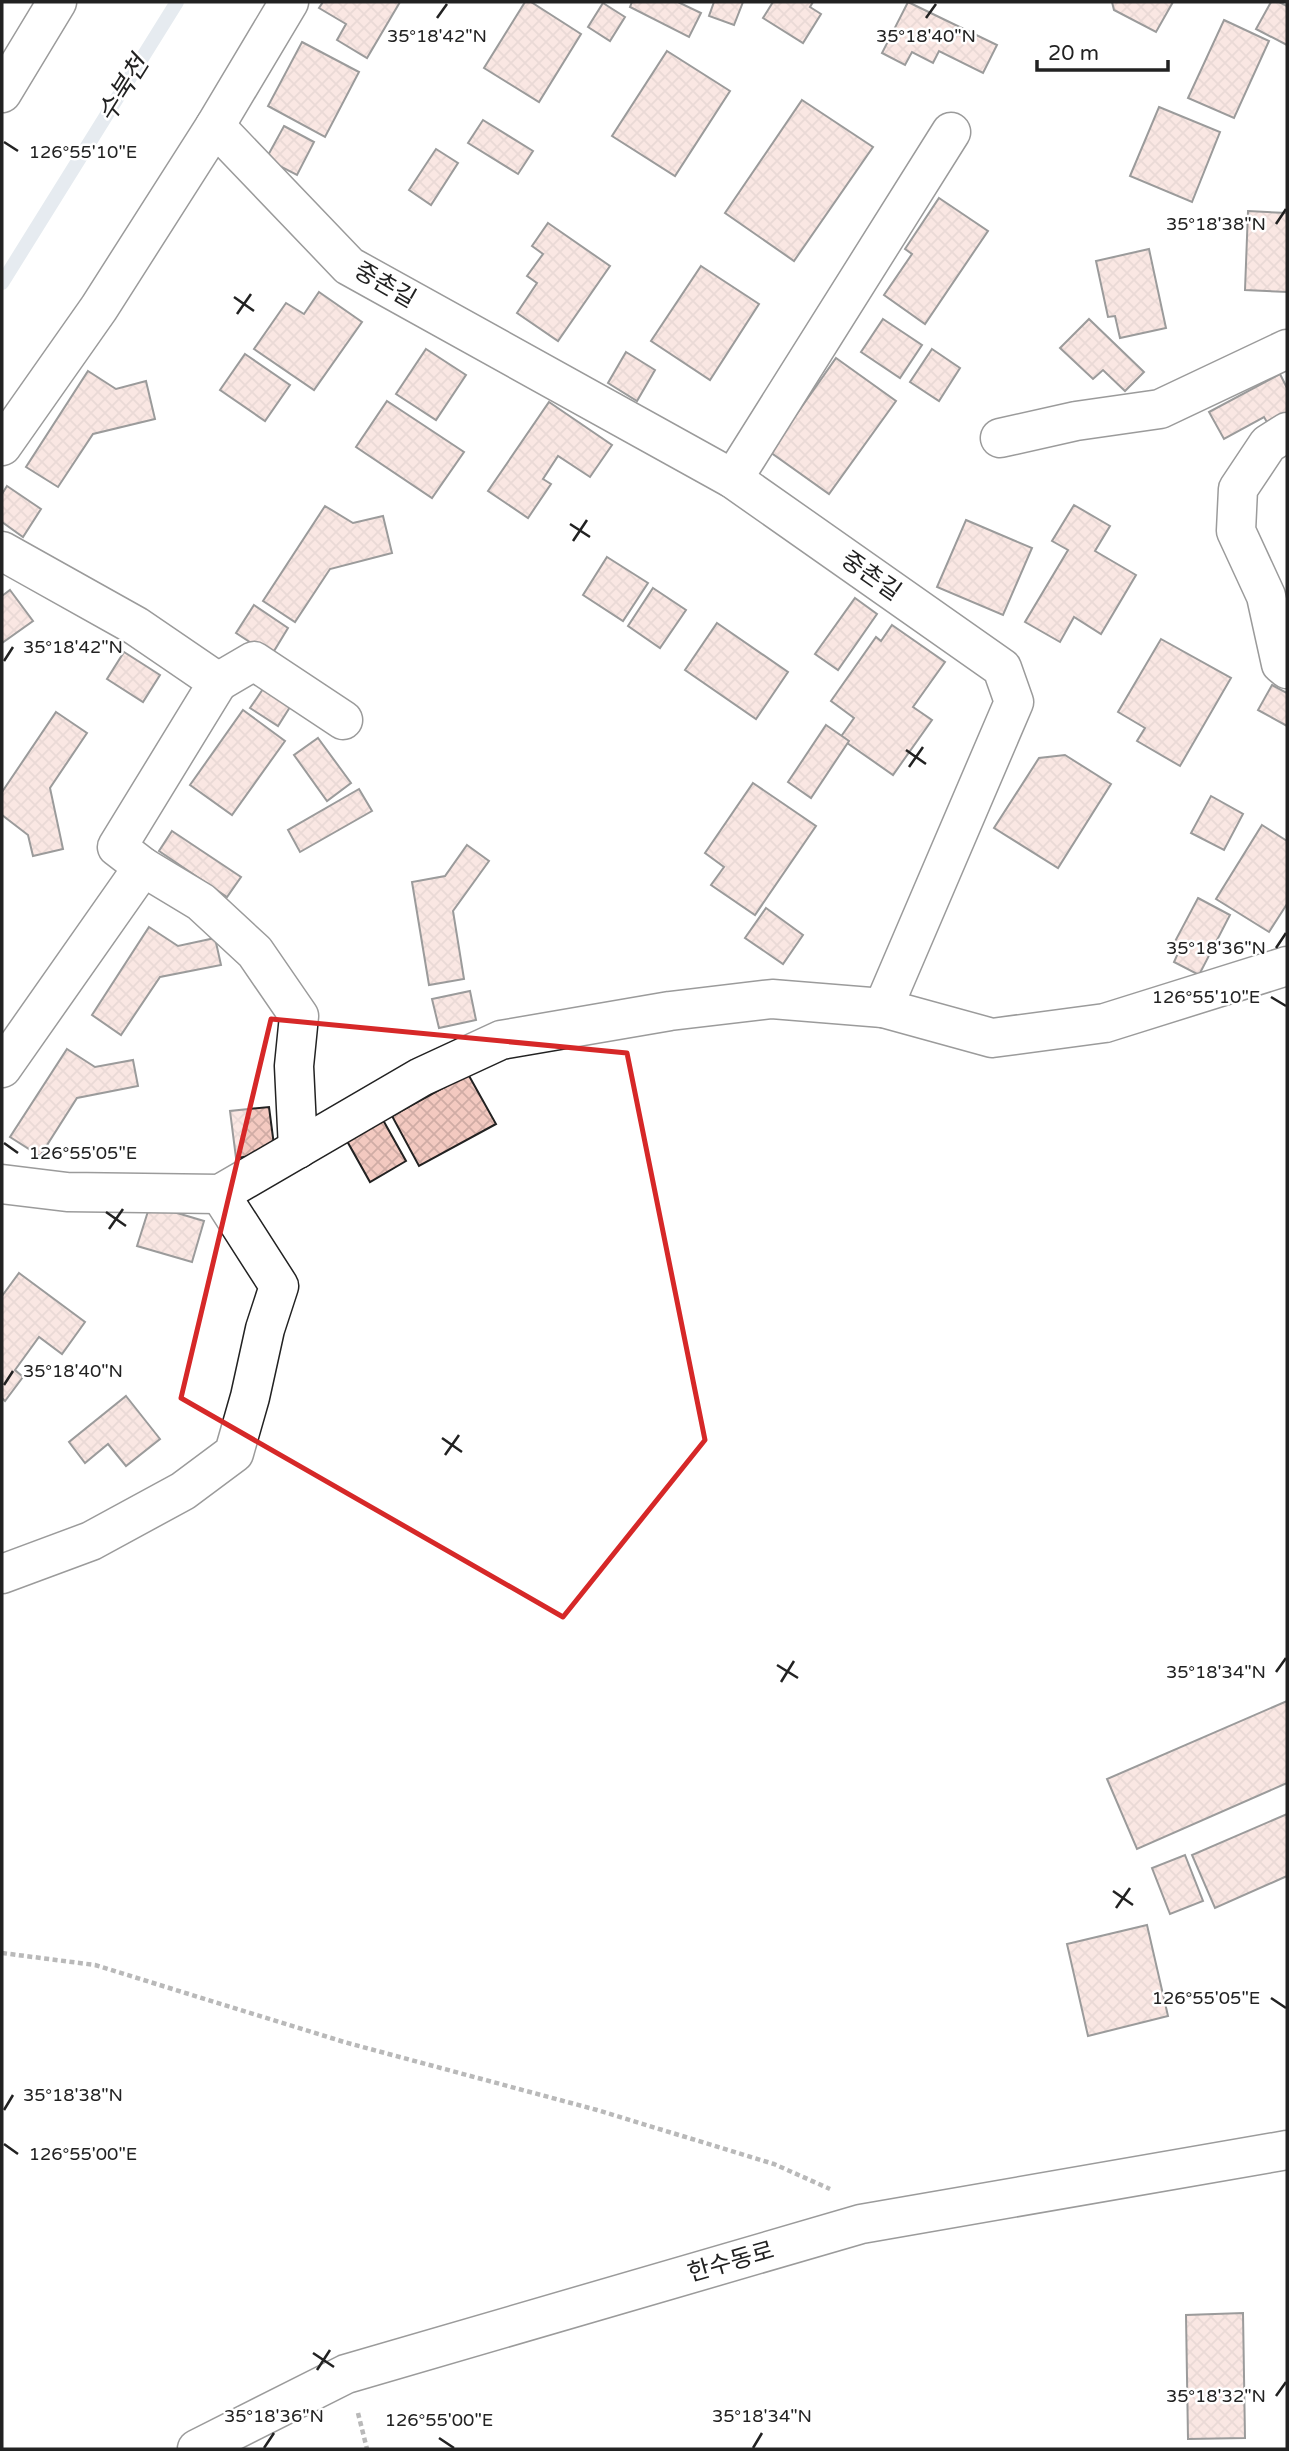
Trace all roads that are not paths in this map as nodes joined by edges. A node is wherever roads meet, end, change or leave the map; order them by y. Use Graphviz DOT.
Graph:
graph roads {
  1 [pos="57,2"];
  2 [pos="289,2"];
  3 [pos="2,93"];
  4 [pos="215,126"];
  5 [pos="951,132"];
  6 [pos="1287,349"];
  7 [pos="1287,432"];
  8 [pos="1000,438"];
  9 [pos="2,446"];
  10 [pos="733,479"];
  11 [pos="2,551"];
  12 [pos="1287,669"];
  13 [pos="218,682"];
  14 [pos="343,720"];
  15 [pos="143,867"];
  16 [pos="1287,966"];
  17 [pos="883,1007"];
  18 [pos="2,1068"];
  19 [pos="298,1149"];
  20 [pos="2,1184"];
  21 [pos="220,1194"];
  22 [pos="2,1574"];
  23 [pos="1287,2150"];
  24 [pos="197,2449"];
  1 -- 3 [label="street"];
  2 -- 4 [label="street"];
  4 -- 9 [label="street"];
  4 -- 10 [label="street, 중촌길"];
  5 -- 10 [label="street"];
  6 -- 8 [label="street"];
  7 -- 12 [label="street"];
  10 -- 17 [label="street, 중촌길"];
  11 -- 13 [label="street"];
  13 -- 14 [label="street"];
  13 -- 15 [label="street"];
  15 -- 18 [label="street"];
  15 -- 19 [label="street"];
  16 -- 17 [label="street"];
  17 -- 19 [label="street"];
  19 -- 21 [label="street"];
  20 -- 21 [label="street"];
  21 -- 22 [label="street"];
  23 -- 24 [label="street, 한수동로"];
}
